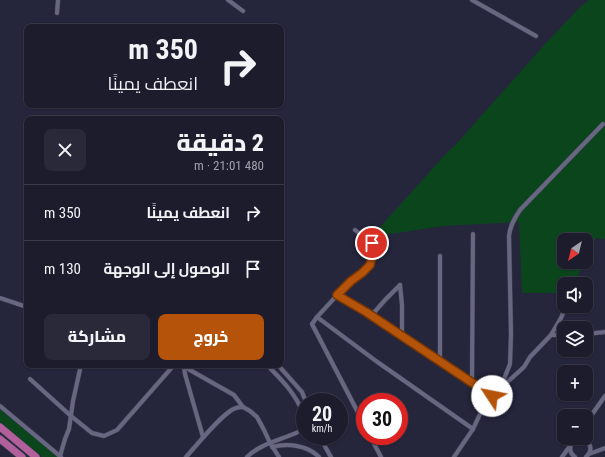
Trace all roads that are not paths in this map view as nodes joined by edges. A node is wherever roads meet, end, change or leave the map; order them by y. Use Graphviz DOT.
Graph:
graph roads {
  1 [pos="58,0"];
  2 [pos="228,0"];
  3 [pos="472,0"];
  4 [pos="244,11"];
  5 [pos="57,13"];
  6 [pos="536,36"];
  7 [pos="603,124"];
  8 [pos="355,230"];
  9 [pos="473,234"];
  10 [pos="440,256"];
  11 [pos="337,295"];
  12 [pos="0,298"];
  13 [pos="24,306"];
  14 [pos="563,313"];
  15 [pos="371,316"];
  16 [pos="317,317"];
  17 [pos="605,332"];
  18 [pos="593,333"];
  19 [pos="551,335"];
  20 [pos="557,335"];
  21 [pos="402,336"];
  22 [pos="440,362"];
  23 [pos="80,368"];
  24 [pos="171,368"];
  25 [pos="183,368"];
  26 [pos="185,368"];
  27 [pos="270,368"];
  28 [pos="281,368"];
  29 [pos="30,379"];
  30 [pos="472,383"];
  31 [pos="500,389"];
  32 [pos="302,393"];
  33 [pos="492,396"];
  34 [pos="605,396"];
  35 [pos="0,406"];
  36 [pos="243,407"];
  37 [pos="356,409"];
  38 [pos="593,413"];
  39 [pos="71,416"];
  40 [pos="0,427"];
  41 [pos="473,429"];
  42 [pos="204,436"];
  43 [pos="0,438"];
  44 [pos="271,445"];
  45 [pos="324,445"];
  46 [pos="374,445"];
  47 [pos="589,445"];
  48 [pos="570,446"];
  49 [pos="605,448"];
  50 [pos="380,456"];
  51 [pos="587,456"];
  52 [pos="22,457"];
  53 [pos="36,457"];
  54 [pos="60,457"];
  55 [pos="186,457"];
  56 [pos="247,457"];
  57 [pos="279,457"];
  58 [pos="319,457"];
  59 [pos="331,457"];
  60 [pos="454,457"];
  61 [pos="562,457"];
  62 [pos="574,457"];
  1 -- 5 [label="street"];
  2 -- 4 [label="street"];
  3 -- 6 [label="street"];
  7 -- 31 [label="street"];
  8 -- 11 [label="street"];
  9 -- 30 [label="street"];
  10 -- 22 [label="street"];
  11 -- 15 [label="street"];
  11 -- 16 [label="street"];
  12 -- 13 [label="street"];
  14 -- 19 [label="street"];
  15 -- 21 [label="street"];
  15 -- 21 [label="street"];
  16 -- 37 [label="street"];
  16 -- 41 [label="street"];
  17 -- 18 [label="street"];
  19 -- 20 [label="street"];
  19 -- 31 [label="street"];
  21 -- 22 [label="street"];
  22 -- 30 [label="street"];
  23 -- 39 [label="street"];
  24 -- 39 [label="street"];
  25 -- 42 [label="street"];
  26 -- 36 [label="street"];
  27 -- 44 [label="street"];
  28 -- 32 [label="street"];
  29 -- 39 [label="street"];
  30 -- 33 [label="street"];
  31 -- 33 [label="street"];
  33 -- 41 [label="street"];
  34 -- 38 [label="street"];
  35 -- 54 [label="street"];
  36 -- 42 [label="street"];
  36 -- 44 [label="street"];
  39 -- 54 [label="street"];
  40 -- 53 [label="highway"];
  41 -- 60 [label="street"];
  42 -- 55 [label="street"];
  43 -- 52 [label="highway"];
  44 -- 56 [label="street"];
  44 -- 57 [label="street"];
  44 -- 58 [label="street"];
  45 -- 59 [label="street"];
  46 -- 50 [label="street"];
  47 -- 51 [label="street"];
  48 -- 61 [label="street"];
  48 -- 62 [label="street"];
  49 -- 51 [label="street"];
}
